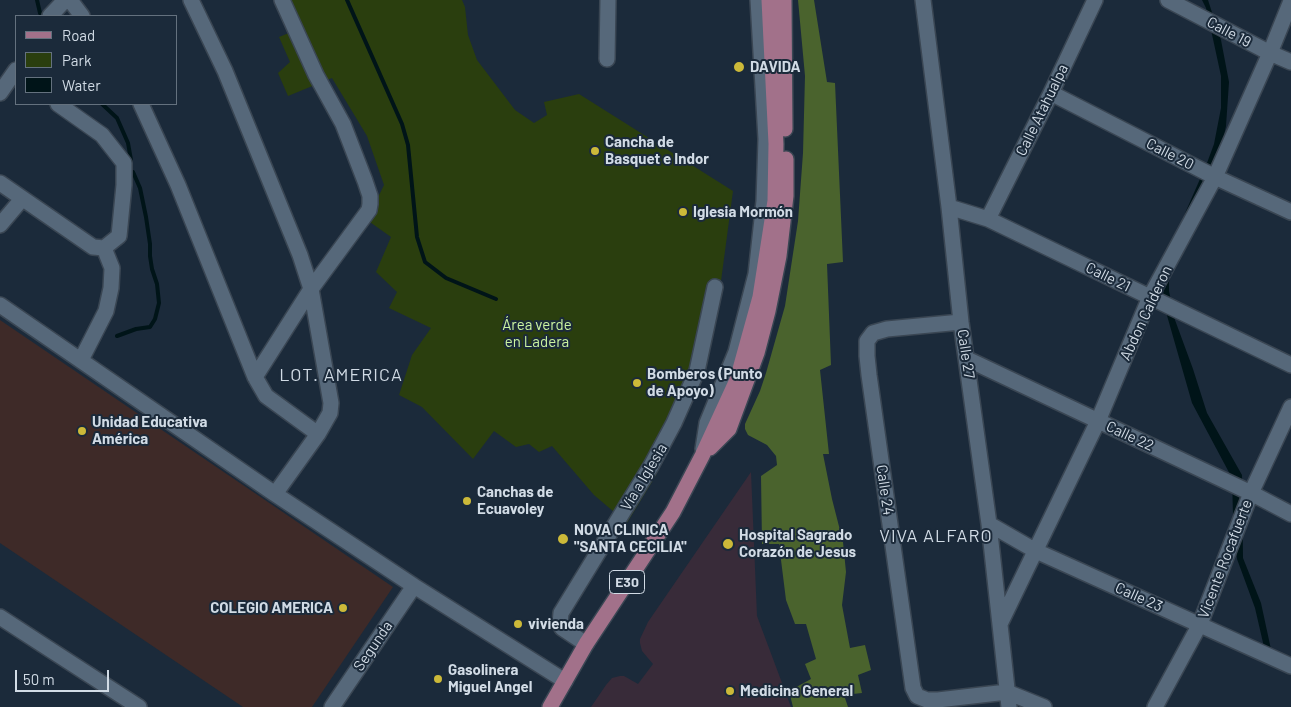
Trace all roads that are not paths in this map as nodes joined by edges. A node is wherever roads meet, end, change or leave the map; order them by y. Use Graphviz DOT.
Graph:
graph roads {
  1 [pos="65,0"];
  2 [pos="70,0"];
  3 [pos="191,0"];
  4 [pos="282,0"];
  5 [pos="608,0"];
  6 [pos="758,0"];
  7 [pos="769,0"];
  8 [pos="784,0"];
  9 [pos="923,0"];
  10 [pos="1095,0"];
  11 [pos="1168,0"];
  12 [pos="1291,2"];
  13 [pos="51,15"];
  14 [pos="81,15"];
  15 [pos="1270,53"];
  16 [pos="607,59"];
  17 [pos="1291,62"];
  18 [pos="15,71"];
  19 [pos="0,92"];
  20 [pos="1051,93"];
  21 [pos="59,105"];
  22 [pos="140,105"];
  23 [pos="1215,178"];
  24 [pos="0,183"];
  25 [pos="22,198"];
  26 [pos="949,207"];
  27 [pos="1291,212"];
  28 [pos="988,219"];
  29 [pos="0,225"];
  30 [pos="104,248"];
  31 [pos="715,287"];
  32 [pos="311,289"];
  33 [pos="1150,298"];
  34 [pos="0,304"];
  35 [pos="961,322"];
  36 [pos="967,359"];
  37 [pos="80,360"];
  38 [pos="1291,365"];
  39 [pos="255,377"];
  40 [pos="1291,408"];
  41 [pos="1098,421"];
  42 [pos="318,434"];
  43 [pos="702,456"];
  44 [pos="1251,493"];
  45 [pos="275,494"];
  46 [pos="1291,514"];
  47 [pos="989,524"];
  48 [pos="1036,551"];
  49 [pos="414,586"];
  50 [pos="0,616"];
  51 [pos="1000,624"];
  52 [pos="1200,624"];
  53 [pos="586,644"];
  54 [pos="1291,666"];
  55 [pos="565,681"];
  56 [pos="1007,692"];
  57 [pos="139,707"];
  58 [pos="332,707"];
  59 [pos="550,707"];
  60 [pos="1009,707"];
  61 [pos="1044,707"];
  62 [pos="1155,707"];
  1 -- 13 [label="street"];
  2 -- 14 [label="street"];
  3 -- 32 [label="street"];
  4 -- 32 [label="street"];
  5 -- 16 [label="street"];
  6 -- 43 [label="street, E30"];
  7 -- 43 [label="main road"];
  8 -- 43 [label="main road, E30"];
  9 -- 26 [label="street, Calle 27"];
  10 -- 20 [label="street, Calle Atahualpa"];
  11 -- 15 [label="street, Calle 19"];
  12 -- 15 [label="street, Abdon Calderon"];
  15 -- 17 [label="street, Calle 19"];
  15 -- 23 [label="street, Abdon Calderon"];
  18 -- 19 [label="street"];
  20 -- 23 [label="street, Calle 20"];
  20 -- 28 [label="street, Calle Atahualpa"];
  21 -- 30 [label="street"];
  22 -- 39 [label="street"];
  23 -- 27 [label="street, Calle 20"];
  23 -- 33 [label="street, Abdon Calderon"];
  24 -- 25 [label="street"];
  25 -- 29 [label="street"];
  25 -- 30 [label="street"];
  26 -- 28 [label="street, Calle 21"];
  26 -- 35 [label="street, Calle 27"];
  28 -- 33 [label="street, Calle 21"];
  30 -- 37 [label="street"];
  31 -- 53 [label="street, Vía a Iglesia"];
  32 -- 39 [label="street"];
  32 -- 42 [label="street"];
  33 -- 38 [label="street, Calle 21"];
  33 -- 41 [label="street, Abdon Calderon"];
  34 -- 37 [label="street"];
  35 -- 36 [label="street, Calle 27"];
  35 -- 56 [label="street, Calle 24"];
  36 -- 41 [label="street, Calle 22"];
  36 -- 47 [label="street, Calle 27"];
  37 -- 45 [label="street"];
  39 -- 42 [label="street"];
  40 -- 44 [label="street, Vicente Rocafuerte"];
  41 -- 44 [label="street, Calle 22"];
  41 -- 48 [label="street, Abdon Calderon"];
  42 -- 45 [label="street"];
  43 -- 53 [label="main road, E30"];
  44 -- 46 [label="street, Calle 22"];
  44 -- 52 [label="street, Vicente Rocafuerte"];
  45 -- 49 [label="street"];
  47 -- 48 [label="street, Calle 23"];
  47 -- 51 [label="street, Calle 27"];
  48 -- 51 [label="street, Abdon Calderon"];
  48 -- 52 [label="street, Calle 23"];
  49 -- 55 [label="street"];
  49 -- 58 [label="street, Segunda"];
  50 -- 57 [label="street"];
  51 -- 56 [label="street, Calle 27"];
  52 -- 54 [label="street, Calle 23"];
  52 -- 62 [label="street, Vicente Rocafuerte"];
  53 -- 55 [label="main road, E30"];
  55 -- 59 [label="main road, E30"];
  56 -- 60 [label="street, Calle 27"];
  56 -- 61 [label="street, Calle 24"];
}
